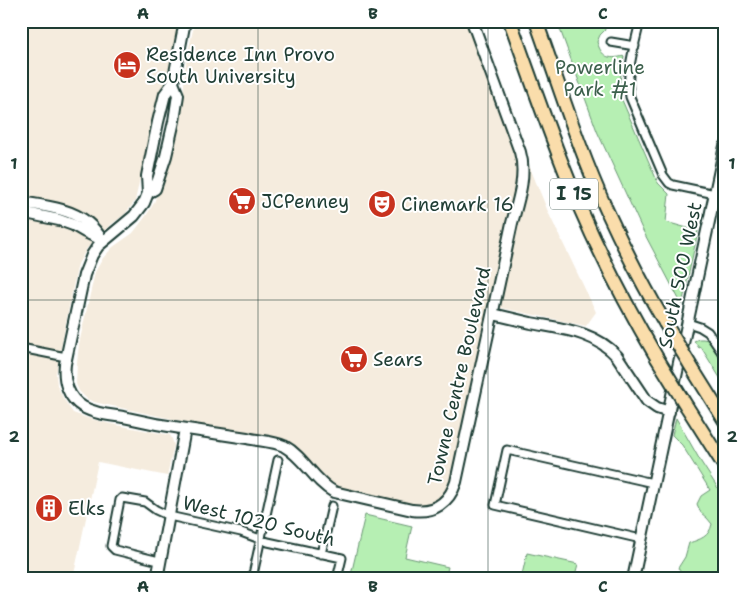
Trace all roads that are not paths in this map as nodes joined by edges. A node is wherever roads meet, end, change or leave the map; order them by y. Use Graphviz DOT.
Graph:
graph roads {
  1 [pos="185,21"];
  2 [pos="472,21"];
  3 [pos="510,21"];
  4 [pos="536,21"];
  5 [pos="640,21"];
  6 [pos="611,42"];
  7 [pos="635,46"];
  8 [pos="173,83"];
  9 [pos="725,146"];
  10 [pos="148,193"];
  11 [pos="715,194"];
  12 [pos="21,202"];
  13 [pos="21,212"];
  14 [pos="103,241"];
  15 [pos="493,314"];
  16 [pos="688,323"];
  17 [pos="21,348"];
  18 [pos="66,357"];
  19 [pos="725,357"];
  20 [pos="668,412"];
  21 [pos="725,421"];
  22 [pos="185,429"];
  23 [pos="278,460"];
  24 [pos="725,467"];
  25 [pos="653,483"];
  26 [pos="332,506"];
  27 [pos="169,516"];
  28 [pos="260,539"];
  29 [pos="641,540"];
  30 [pos="321,554"];
  31 [pos="159,560"];
  32 [pos="156,579"];
  33 [pos="252,579"];
  34 [pos="337,579"];
  35 [pos="633,579"];
  1 -- 8 [label="street, Towne Centre Boulevard"];
  2 -- 15 [label="street, Towne Centre Boulevard"];
  3 -- 24 [label="highway, I 15, bridge"];
  4 -- 21 [label="highway, I 15, bridge"];
  5 -- 7 [label="street"];
  6 -- 7 [label="street"];
  7 -- 11 [label="street"];
  8 -- 10 [label="street"];
  8 -- 10 [label="street, Towne Centre Boulevard"];
  9 -- 11 [label="street, South 500 West"];
  10 -- 14 [label="street, Towne Centre Boulevard"];
  11 -- 16 [label="street, South 500 West"];
  12 -- 14 [label="street"];
  13 -- 14 [label="street"];
  14 -- 18 [label="street, Towne Centre Boulevard"];
  15 -- 20 [label="street"];
  15 -- 22 [label="street, Towne Centre Boulevard"];
  16 -- 19 [label="street"];
  16 -- 20 [label="street, South 500 West"];
  17 -- 18 [label="street"];
  18 -- 22 [label="street, Towne Centre Boulevard"];
  20 -- 25 [label="street, South 500 West"];
  22 -- 27 [label="street"];
  23 -- 28 [label="street"];
  25 -- 29 [label="street, South 500 West"];
  25 -- 29 [label="street"];
  26 -- 30 [label="street"];
  27 -- 28 [label="street, West 1020 South"];
  27 -- 31 [label="street"];
  27 -- 31 [label="street, West 1020 South"];
  28 -- 30 [label="street, West 1020 South"];
  28 -- 33 [label="street"];
  29 -- 35 [label="street, South 500 West"];
  30 -- 34 [label="street, West 1020 South"];
  31 -- 32 [label="street"];
}
